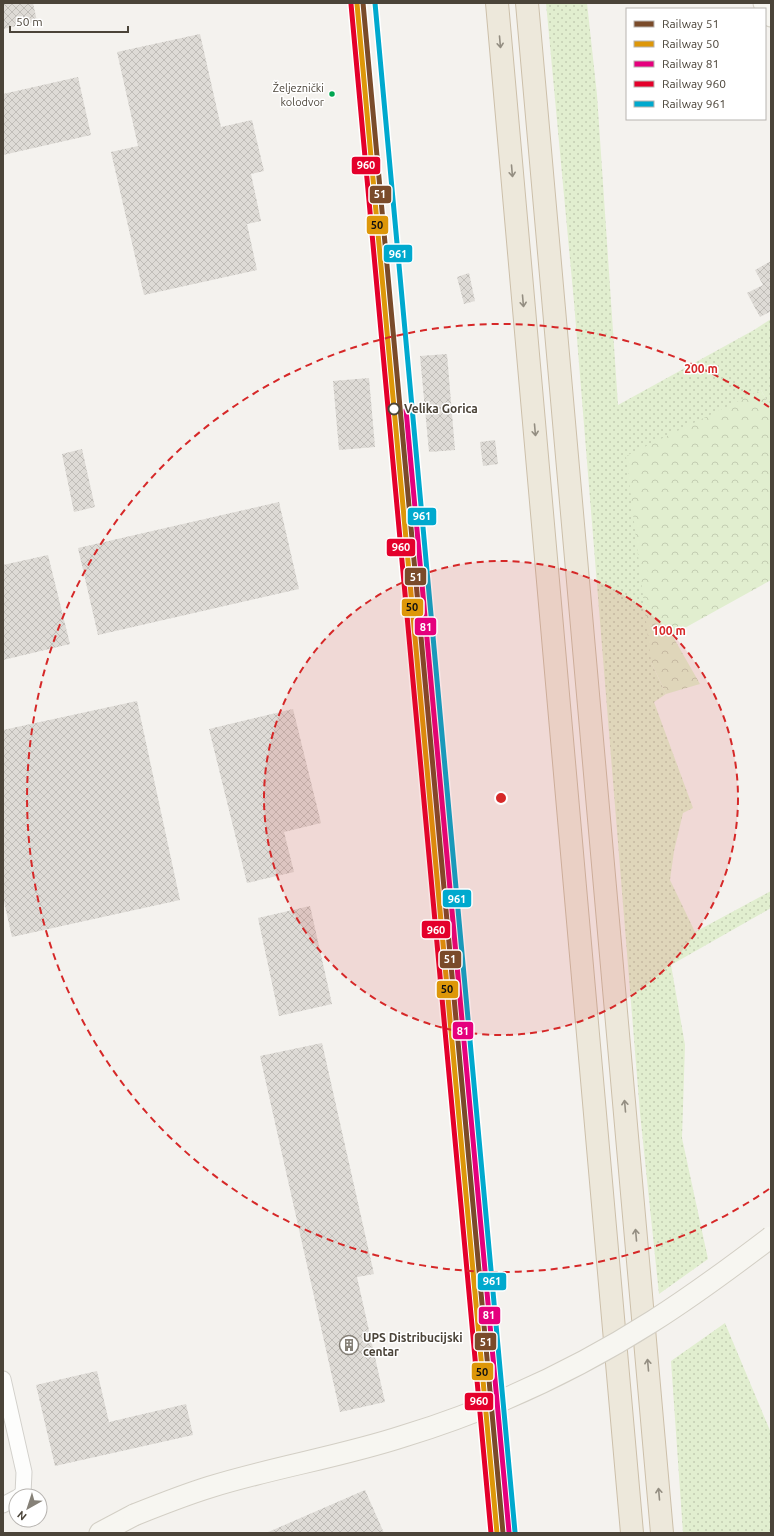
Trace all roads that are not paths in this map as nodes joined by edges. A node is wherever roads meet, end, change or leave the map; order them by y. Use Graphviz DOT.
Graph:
graph roads {
  1 [pos="496,3"];
  2 [pos="526,3"];
  3 [pos="764,3"];
  4 [pos="771,16"];
  5 [pos="771,1236"];
  6 [pos="3,1379"];
  7 [pos="23,1488"];
  8 [pos="100,1533"];
  9 [pos="632,1533"];
  10 [pos="662,1533"];
  1 -- 9 [label="highway, one-way"];
  10 -- 2 [label="highway, one-way"];
  3 -- 4 [label="main road"];
  5 -- 8 [label="main road, bridge"];
  6 -- 7 [label="street"];
}
